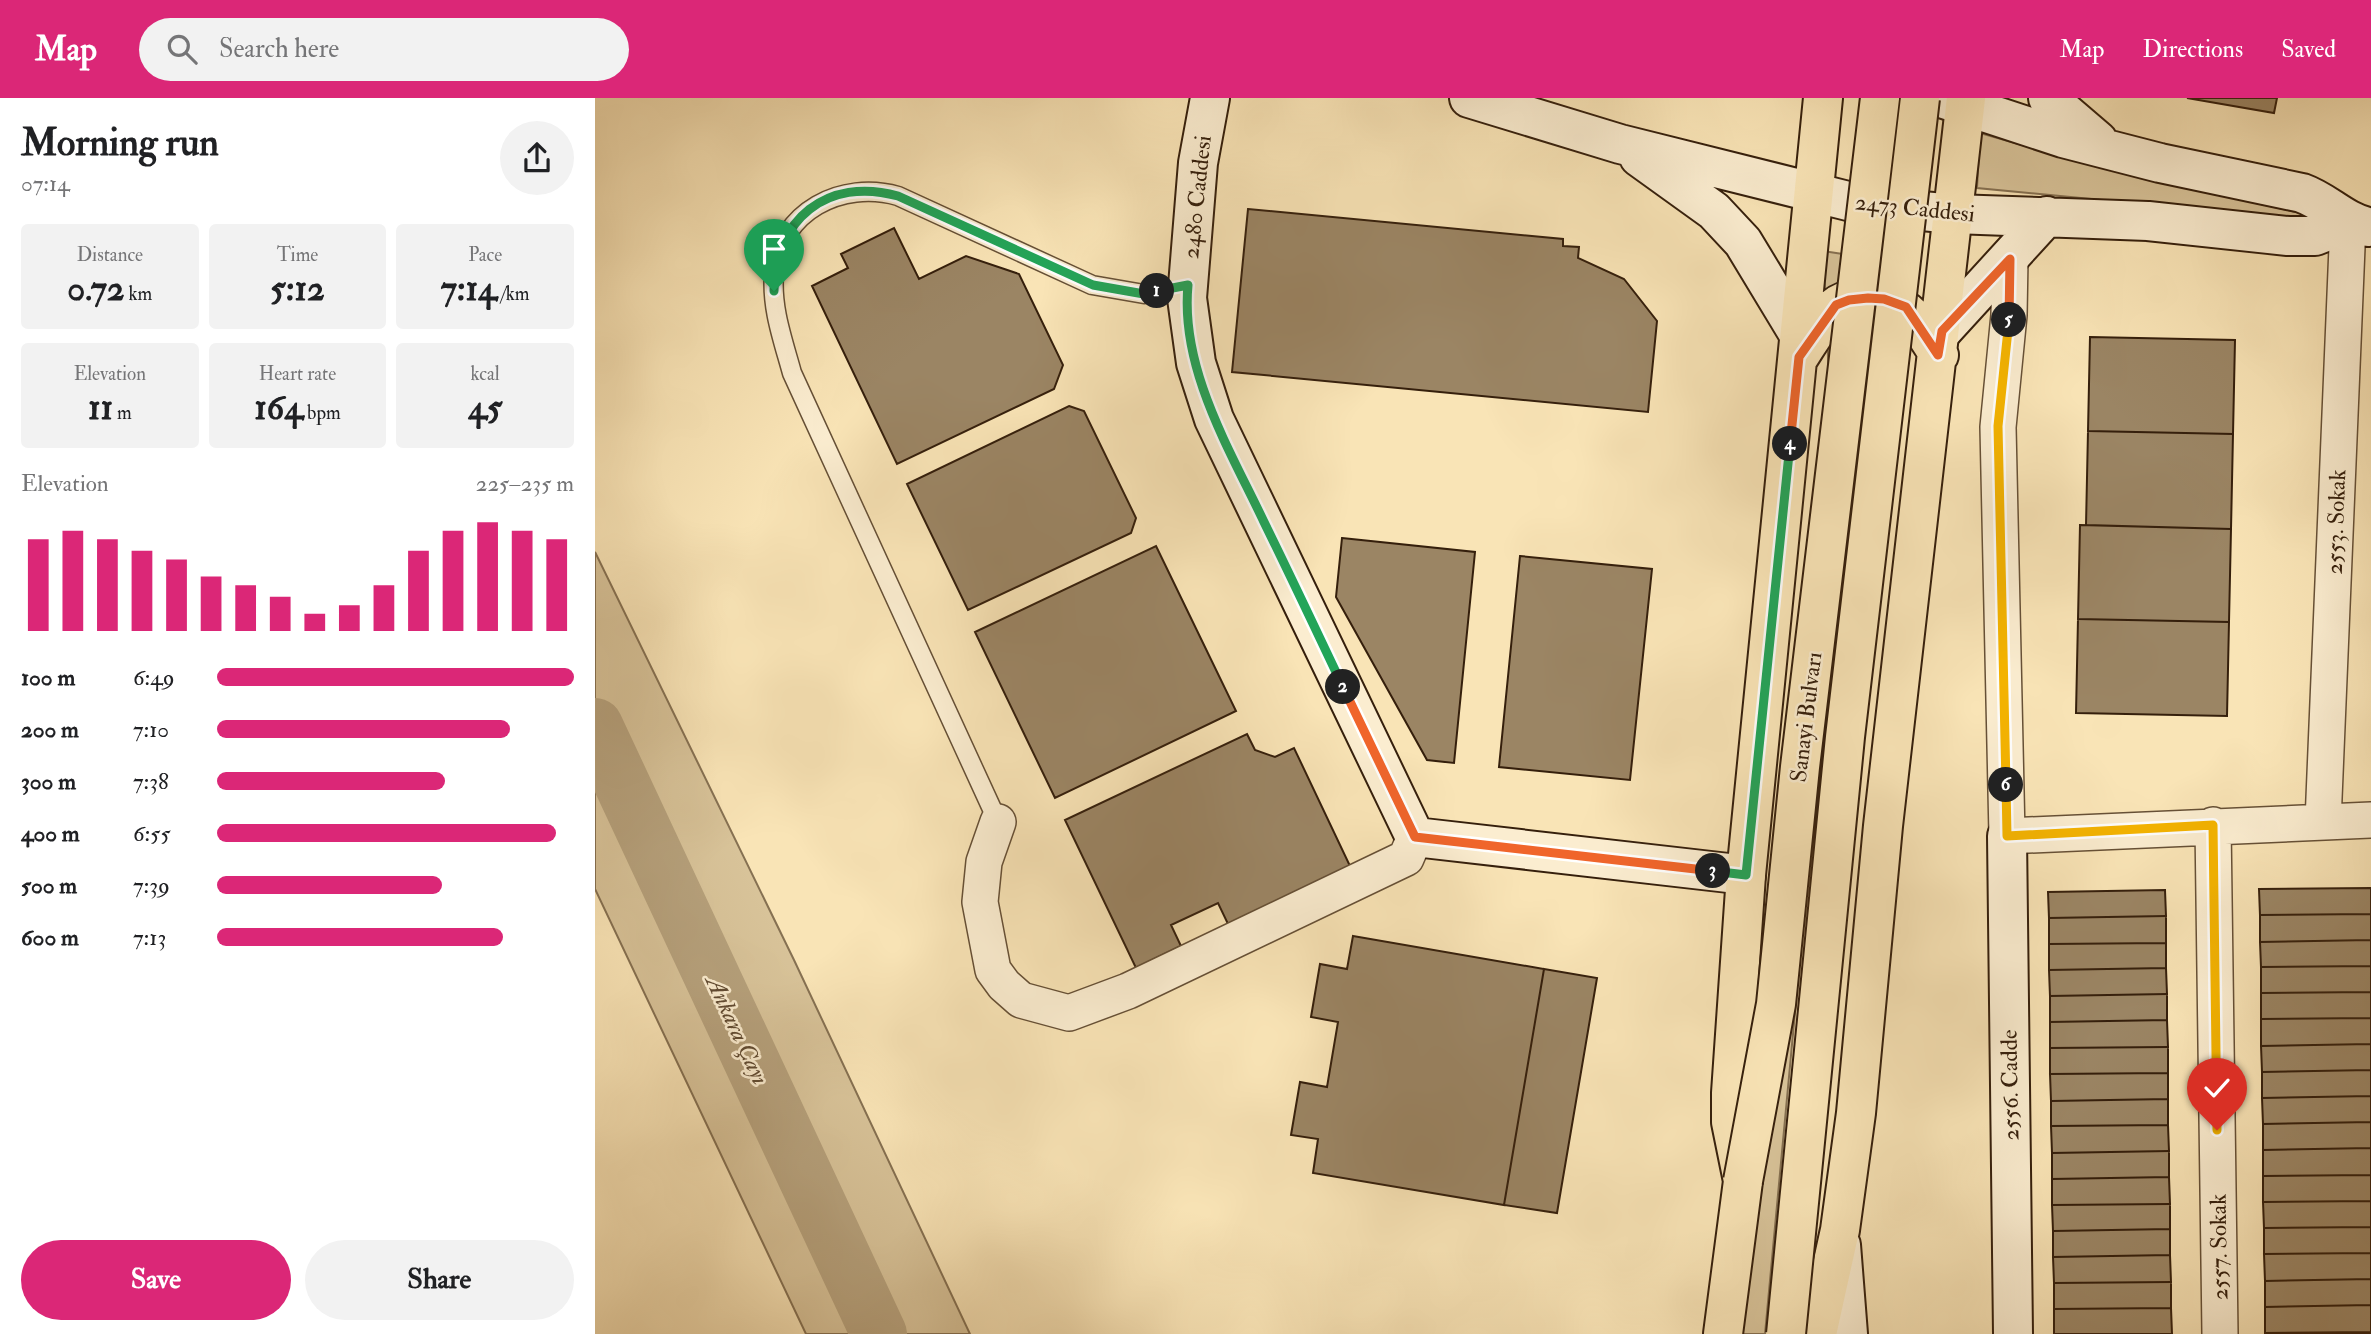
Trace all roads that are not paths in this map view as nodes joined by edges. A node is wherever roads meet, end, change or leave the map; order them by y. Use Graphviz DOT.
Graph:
graph roads {
  1 [pos="1210,98"];
  2 [pos="1544,98"];
  3 [pos="1823,98"];
  4 [pos="1880,98"];
  5 [pos="1920,98"];
  6 [pos="2048,98"];
  7 [pos="1480,100"];
  8 [pos="1958,101"];
  9 [pos="1620,144"];
  10 [pos="2108,150"];
  11 [pos="1814,192"];
  12 [pos="1954,214"];
  13 [pos="2047,216"];
  14 [pos="2360,225"];
  15 [pos="2010,259"];
  16 [pos="1188,285"];
  17 [pos="1940,343"];
  18 [pos="1800,347"];
  19 [pos="2371,820"];
  20 [pos="998,821"];
  21 [pos="2323,821"];
  22 [pos="2213,825"];
  23 [pos="2007,836"];
  24 [pos="1415,837"];
  25 [pos="1746,875"];
  26 [pos="1743,1181"];
  27 [pos="1840,1230"];
  28 [pos="1723,1334"];
  29 [pos="1786,1334"];
  30 [pos="1817,1334"];
  31 [pos="1848,1334"];
  32 [pos="2013,1334"];
  33 [pos="2220,1334"];
  1 -- 16 [label="street, 2480 Caddesi"];
  2 -- 7 [label="street, 2473 Caddesi"];
  3 -- 11 [label="main road"];
  4 -- 26 [label="main road, Sanayi Bulvarı, bridge"];
  5 -- 29 [label="main road, Sanayi Bulvarı, bridge"];
  6 -- 10 [label="street"];
  7 -- 9 [label="street, 2473 Caddesi"];
  8 -- 10 [label="street"];
  8 -- 12 [label="main road"];
  9 -- 11 [label="street, 2473 Caddesi"];
  9 -- 18 [label="street"];
  10 -- 14 [label="street"];
  11 -- 12 [label="street, 2473 Caddesi"];
  11 -- 18 [label="main road"];
  12 -- 13 [label="street, 2473 Caddesi"];
  12 -- 17 [label="main road"];
  13 -- 14 [label="street, 2473 Caddesi"];
  13 -- 15 [label="street"];
  14 -- 21 [label="street, 2553. Sokak"];
  15 -- 17 [label="street"];
  15 -- 23 [label="street"];
  16 -- 20 [label="lane"];
  16 -- 24 [label="street, 2480 Caddesi"];
  17 -- 18 [label="main road"];
  17 -- 27 [label="main road"];
  18 -- 25 [label="main road"];
  19 -- 21 [label="street"];
  20 -- 24 [label="street"];
  21 -- 22 [label="street"];
  22 -- 23 [label="street"];
  22 -- 33 [label="street, 2557. Sokak"];
  23 -- 32 [label="street, 2556. Cadde"];
  24 -- 25 [label="street"];
  25 -- 26 [label="main road"];
  26 -- 28 [label="main road, Sanayi Bulvarı"];
  27 -- 30 [label="main road"];
  27 -- 31 [label="street"];
}
